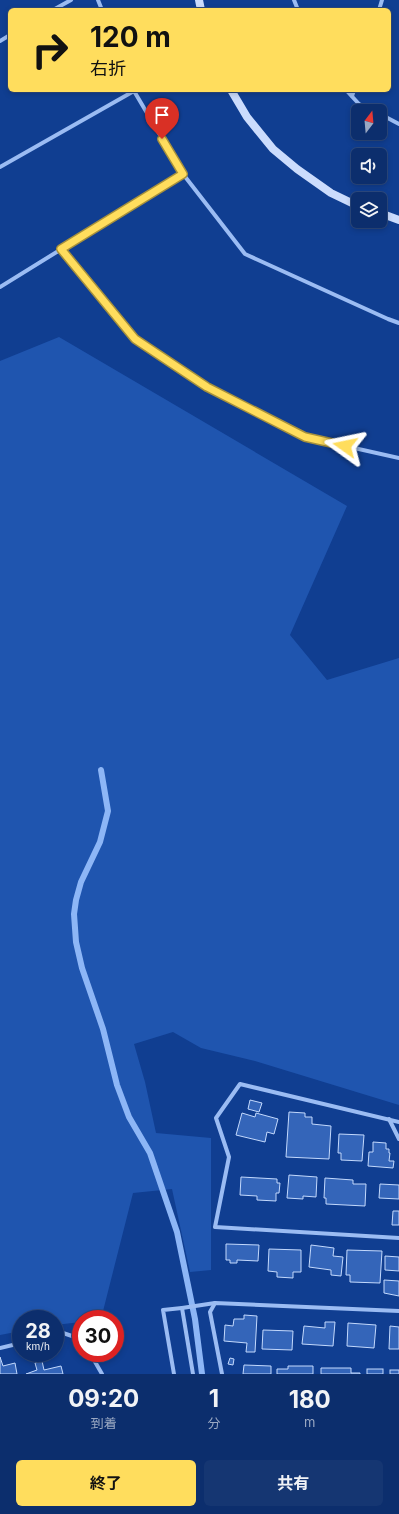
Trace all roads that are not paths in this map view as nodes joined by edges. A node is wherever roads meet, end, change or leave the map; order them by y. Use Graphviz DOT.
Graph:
graph roads {
  1 [pos="71,0"];
  2 [pos="57,8"];
  3 [pos="131,92"];
  4 [pos="134,92"];
  5 [pos="232,92"];
  6 [pos="348,92"];
  7 [pos="353,92"];
  8 [pos="352,96"];
  9 [pos="359,104"];
  10 [pos="387,118"];
  11 [pos="399,124"];
  12 [pos="0,167"];
  13 [pos="183,174"];
  14 [pos="351,203"];
  15 [pos="387,216"];
  16 [pos="399,220"];
  17 [pos="61,249"];
  18 [pos="0,287"];
  19 [pos="399,323"];
  20 [pos="399,458"];
  21 [pos="389,1119"];
  22 [pos="399,1122"];
  23 [pos="399,1139"];
  24 [pos="399,1238"];
  25 [pos="215,1303"];
  26 [pos="182,1308"];
  27 [pos="399,1311"];
  28 [pos="12,1345"];
  29 [pos="0,1348"];
  30 [pos="95,1362"];
  31 [pos="102,1374"];
  32 [pos="174,1374"];
  33 [pos="193,1374"];
  34 [pos="222,1374"];
  1 -- 2 [label="street"];
  3 -- 12 [label="street"];
  4 -- 13 [label="street"];
  5 -- 14 [label="street"];
  6 -- 8 [label="street"];
  7 -- 8 [label="street"];
  8 -- 9 [label="street"];
  10 -- 11 [label="street"];
  13 -- 17 [label="street"];
  13 -- 19 [label="street"];
  15 -- 16 [label="street"];
  17 -- 18 [label="street"];
  17 -- 20 [label="street"];
  21 -- 22 [label="street"];
  21 -- 23 [label="street"];
  21 -- 24 [label="street"];
  25 -- 26 [label="street"];
  25 -- 27 [label="street"];
  25 -- 34 [label="street"];
  26 -- 32 [label="street"];
  26 -- 33 [label="street"];
  28 -- 29 [label="street"];
  30 -- 31 [label="street"];
}
